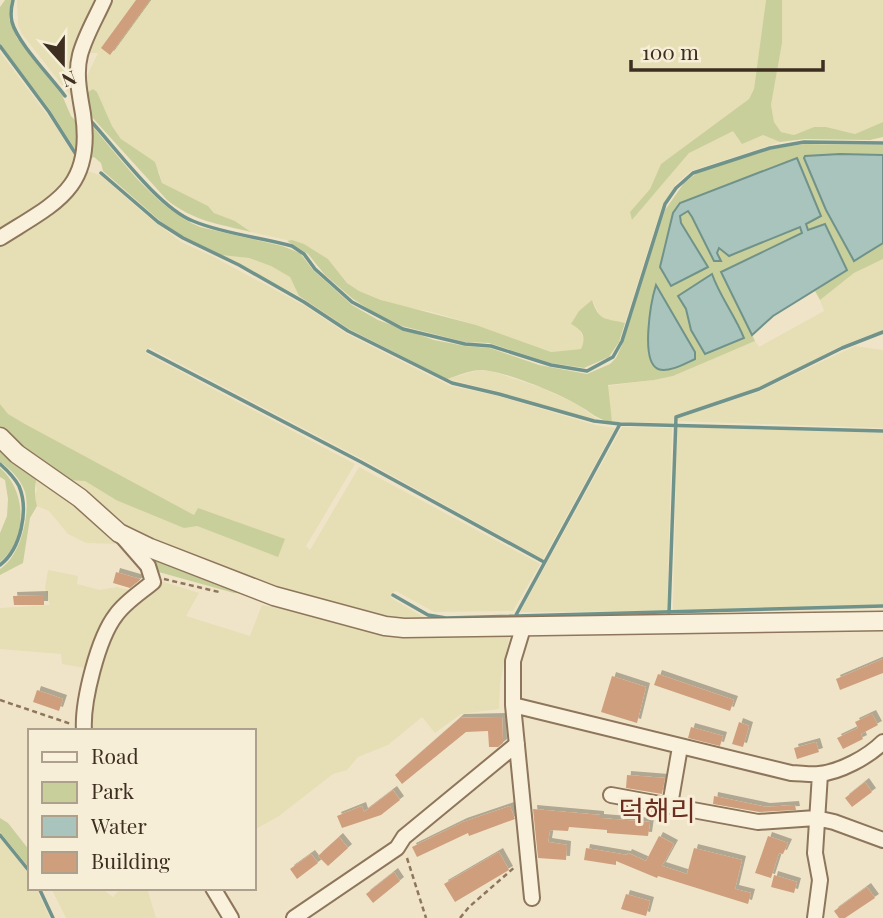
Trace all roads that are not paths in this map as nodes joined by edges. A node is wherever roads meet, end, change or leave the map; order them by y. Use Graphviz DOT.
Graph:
graph roads {
  1 [pos="104,0"];
  2 [pos="0,238"];
  3 [pos="0,436"];
  4 [pos="119,533"];
  5 [pos="883,621"];
  6 [pos="523,628"];
  7 [pos="513,705"];
  8 [pos="84,729"];
  9 [pos="883,742"];
  10 [pos="517,744"];
  11 [pos="680,747"];
  12 [pos="820,774"];
  13 [pos="611,795"];
  14 [pos="670,805"];
  15 [pos="816,818"];
  16 [pos="883,840"];
  17 [pos="214,890"];
  18 [pos="532,898"];
  19 [pos="231,918"];
  20 [pos="294,918"];
  21 [pos="815,918"];
  1 -- 2 [label="street"];
  3 -- 4 [label="street"];
  4 -- 6 [label="street"];
  4 -- 8 [label="street"];
  5 -- 6 [label="street"];
  6 -- 7 [label="street"];
  7 -- 10 [label="street"];
  7 -- 11 [label="street"];
  9 -- 12 [label="street"];
  10 -- 18 [label="street"];
  10 -- 20 [label="street"];
  11 -- 12 [label="street"];
  11 -- 14 [label="street"];
  12 -- 15 [label="street"];
  13 -- 14 [label="street"];
  14 -- 15 [label="street"];
  15 -- 16 [label="street"];
  15 -- 21 [label="street"];
  17 -- 19 [label="street"];
}
